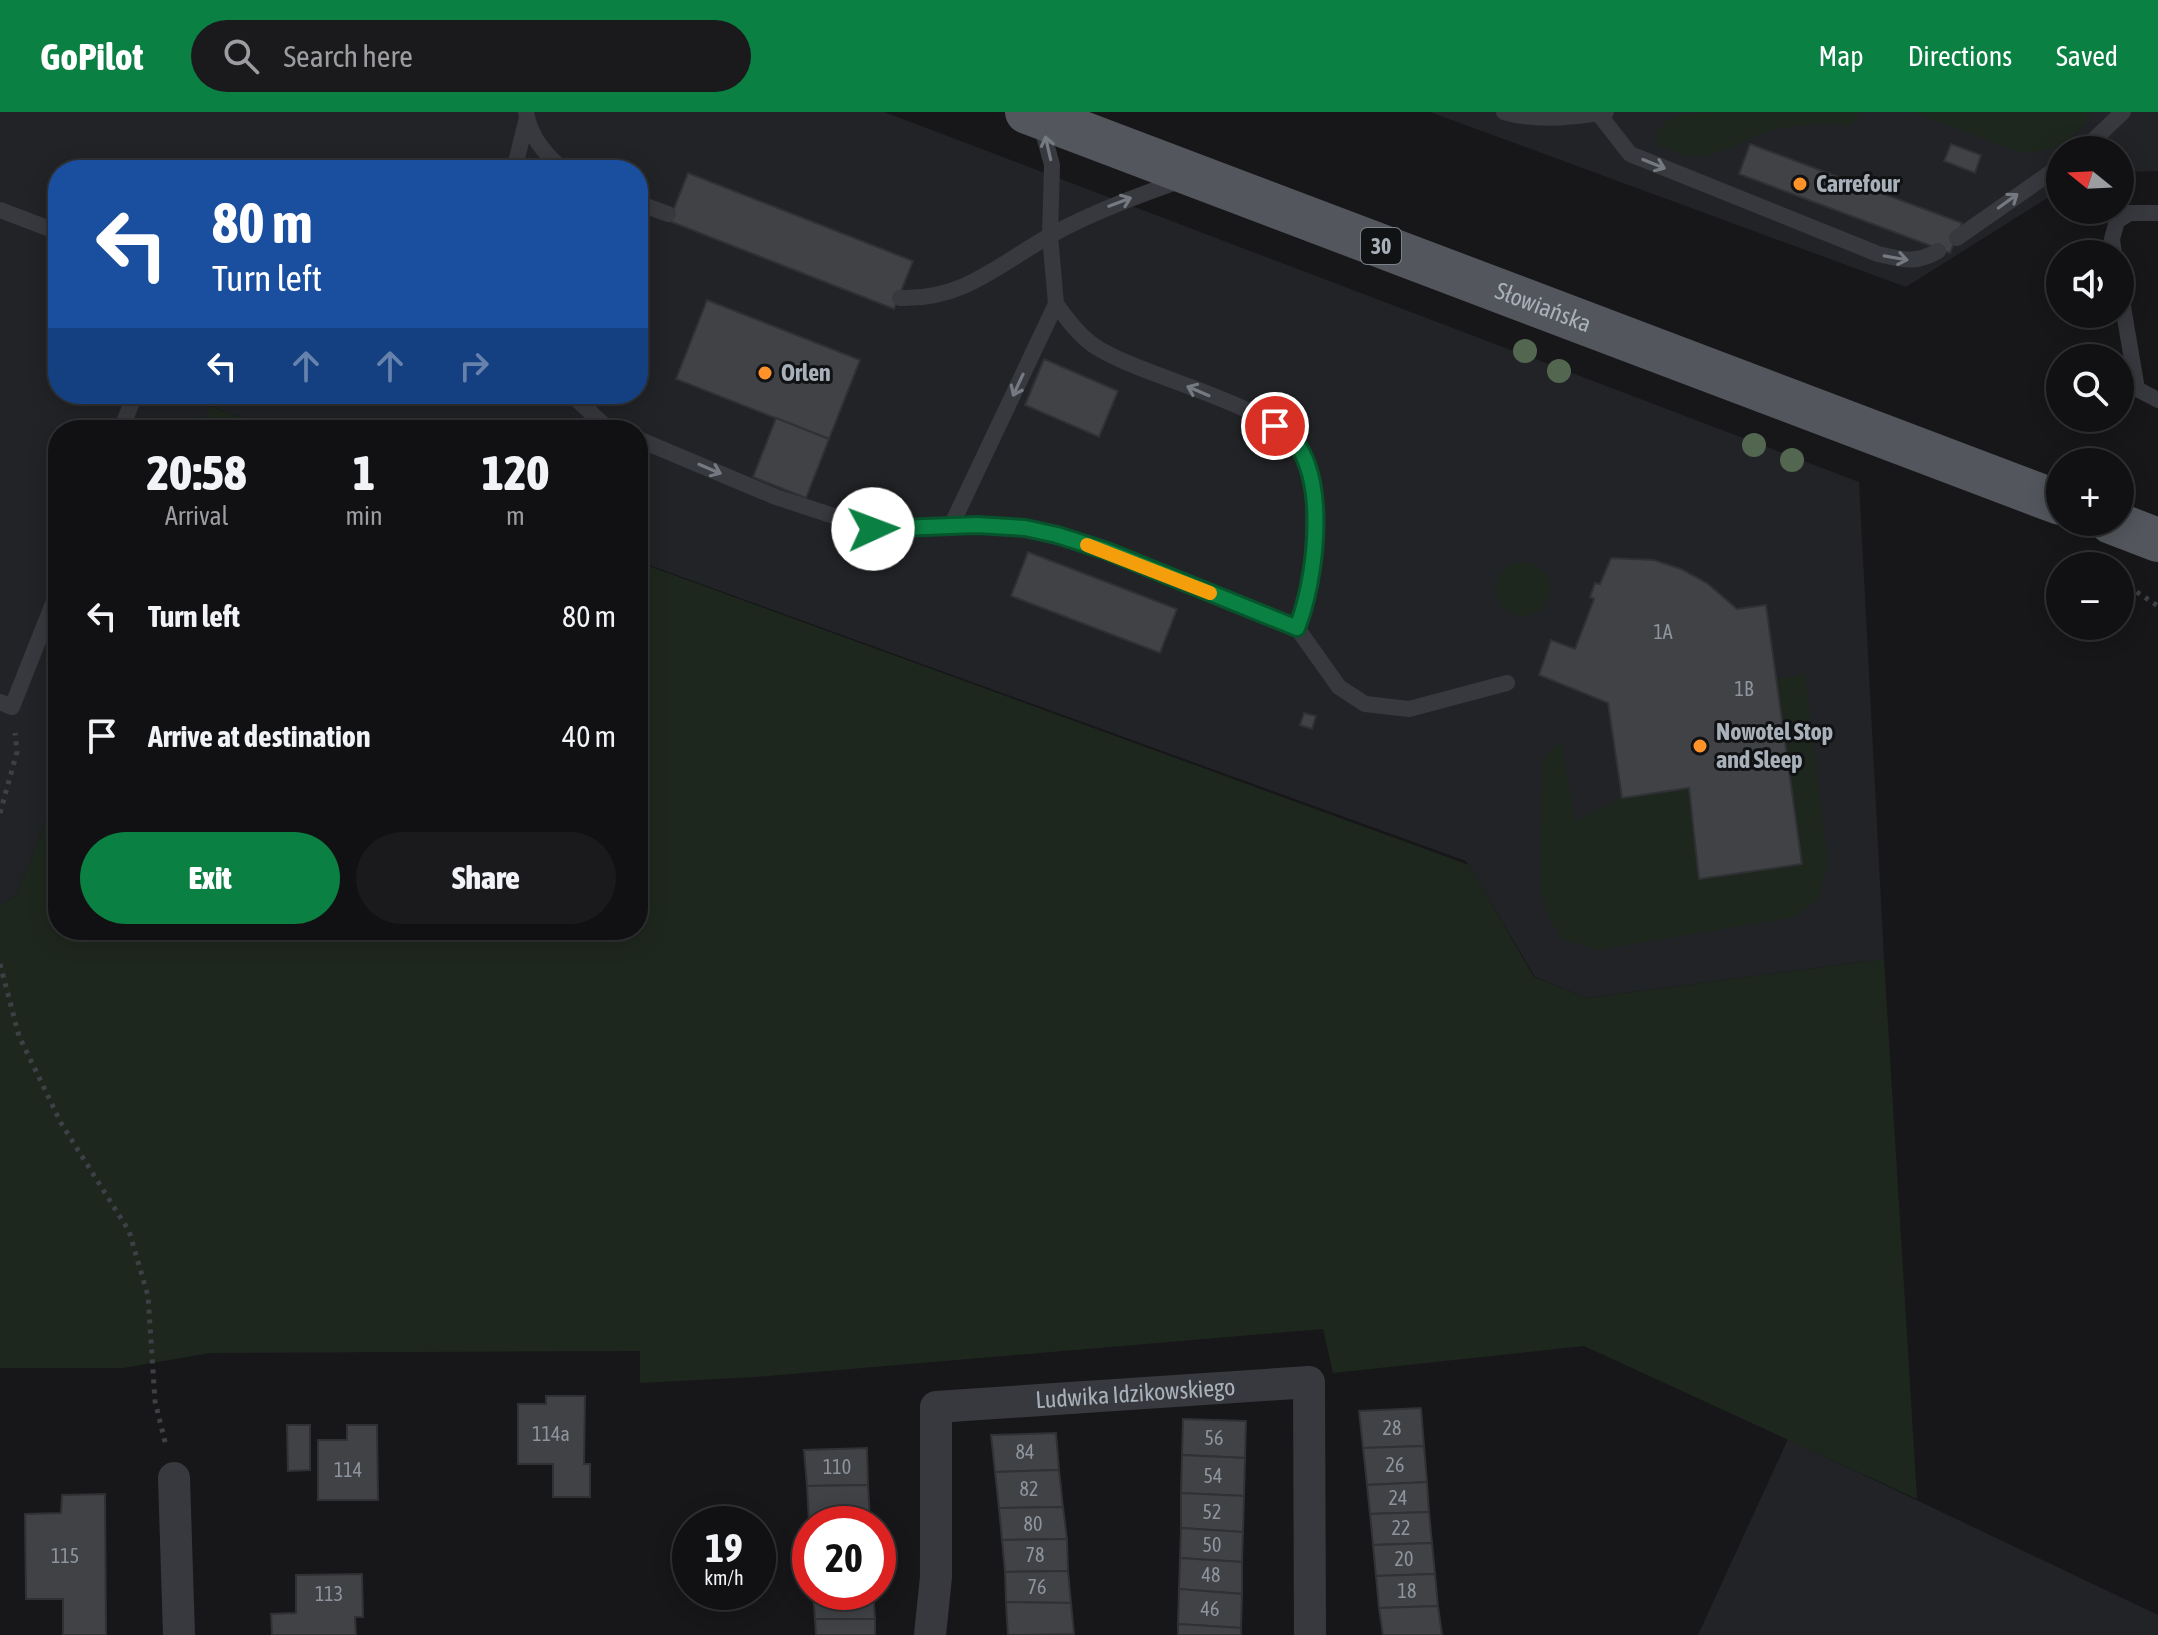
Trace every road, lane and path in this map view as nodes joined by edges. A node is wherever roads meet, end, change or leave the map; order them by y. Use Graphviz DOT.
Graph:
graph roads {
  1 [pos="1504,112"];
  2 [pos="2123,112"];
  3 [pos="1602,113"];
  4 [pos="1033,114"];
  5 [pos="526,115"];
  6 [pos="2098,136"];
  7 [pos="516,160"];
  8 [pos="551,160"];
  9 [pos="1195,175"];
  10 [pos="2046,176"];
  11 [pos="648,207"];
  12 [pos="0,210"];
  13 [pos="2158,213"];
  14 [pos="668,214"];
  15 [pos="48,228"];
  16 [pos="1050,236"];
  17 [pos="1957,238"];
  18 [pos="2112,240"];
  19 [pos="1938,251"];
  20 [pos="900,298"];
  21 [pos="1056,304"];
  22 [pos="2127,328"];
  23 [pos="2158,400"];
  24 [pos="582,404"];
  25 [pos="599,420"];
  26 [pos="648,443"];
  27 [pos="2046,498"];
  28 [pos="951,526"];
  29 [pos="2134,531"];
  30 [pos="2158,540"];
  31 [pos="2134,590"];
  32 [pos="2158,606"];
  33 [pos="48,613"];
  34 [pos="1297,628"];
  35 [pos="1507,683"];
  36 [pos="6,704"];
  37 [pos="0,813"];
  38 [pos="0,964"];
  39 [pos="174,1478"];
  40 [pos="179,1635"];
  41 [pos="930,1635"];
  42 [pos="1310,1635"];
  1 -- 3 [label="lane"];
  2 -- 6 [label="lane"];
  3 -- 19 [label="lane, one-way"];
  4 -- 9 [label="main road, Słowiańska / 30"];
  16 -- 4 [label="lane, one-way"];
  5 -- 7 [label="lane"];
  5 -- 8 [label="lane"];
  16 -- 9 [label="lane, one-way"];
  9 -- 27 [label="main road, Słowiańska / 30"];
  17 -- 10 [label="lane, one-way"];
  11 -- 14 [label="lane"];
  12 -- 15 [label="lane"];
  13 -- 18 [label="lane"];
  16 -- 20 [label="lane"];
  16 -- 21 [label="lane"];
  21 -- 28 [label="lane, one-way"];
  34 -- 21 [label="lane, one-way"];
  22 -- 23 [label="lane"];
  24 -- 25 [label="lane"];
  26 -- 28 [label="lane, one-way"];
  28 -- 34 [label="lane"];
  29 -- 30 [label="main road"];
  31 -- 32 [label="path"];
  33 -- 36 [label="lane"];
  34 -- 35 [label="lane"];
  36 -- 37 [label="path"];
  38 -- 39 [label="path"];
  39 -- 40 [label="street"];
  41 -- 42 [label="street, Ludwika Idzikowskiego"];
}
